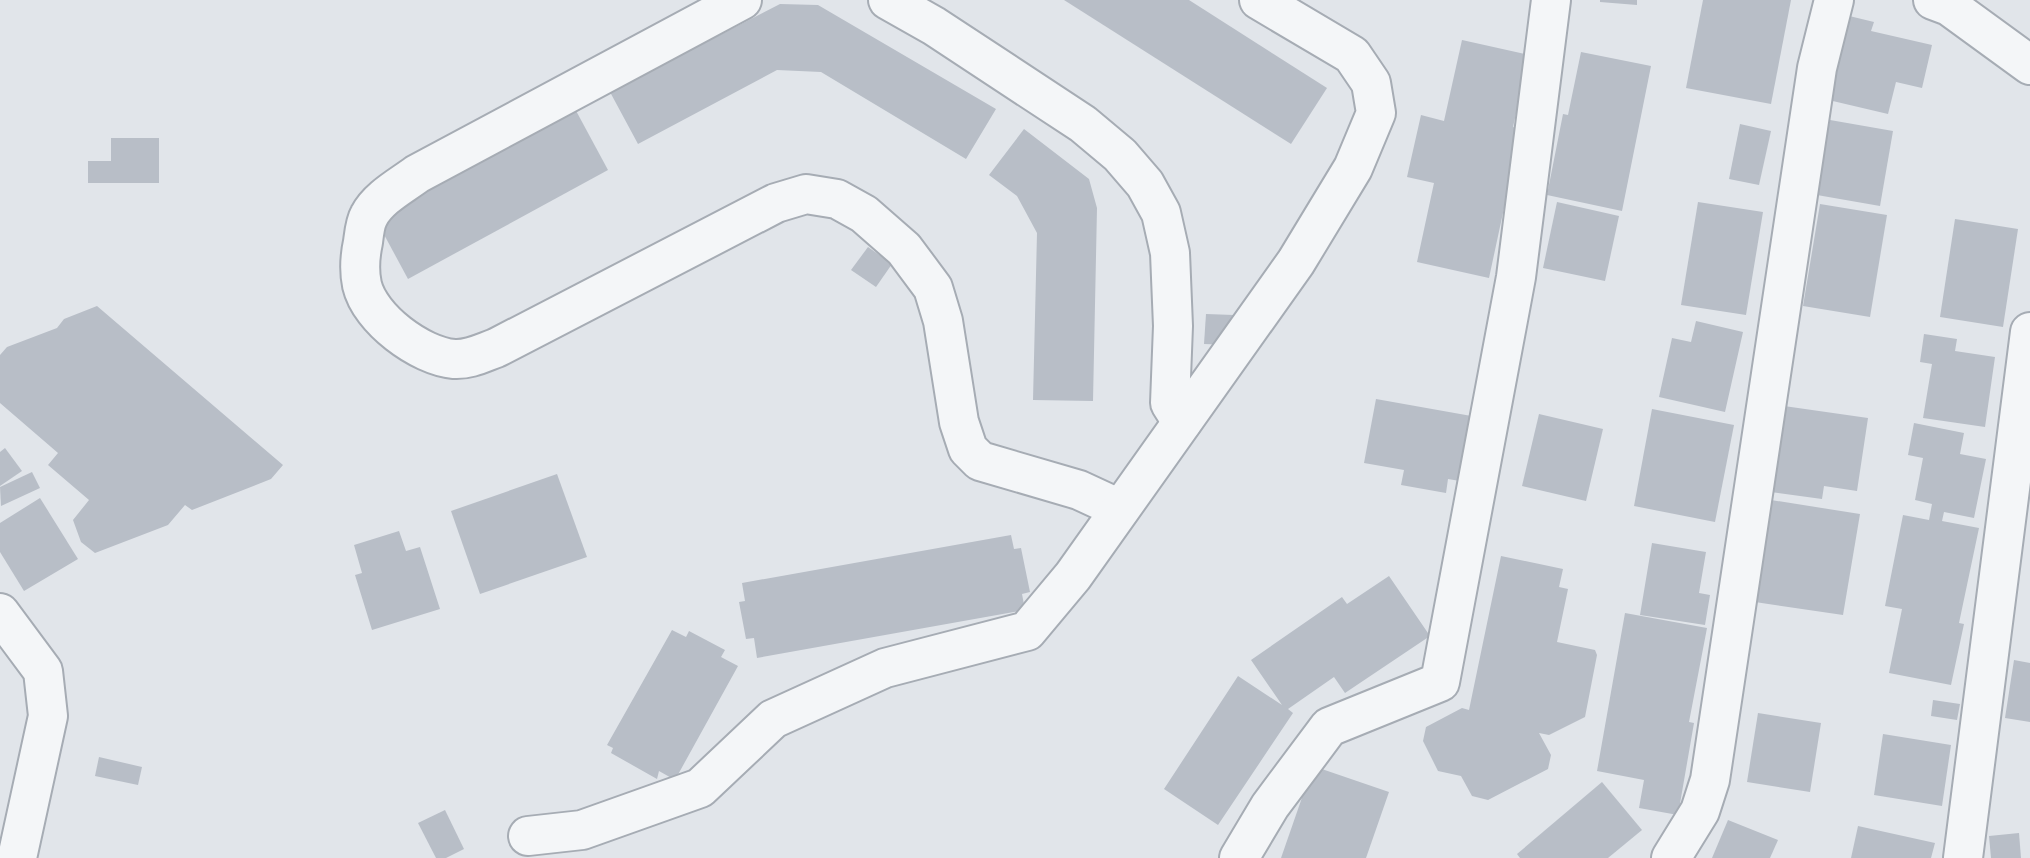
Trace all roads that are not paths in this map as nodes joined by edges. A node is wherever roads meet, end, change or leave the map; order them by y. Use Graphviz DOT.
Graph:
graph roads {
  1 [pos="742,0"];
  2 [pos="888,0"];
  3 [pos="1259,0"];
  4 [pos="1551,0"];
  5 [pos="1834,0"];
  6 [pos="1933,0"];
  7 [pos="2030,65"];
  8 [pos="2030,332"];
  9 [pos="1182,422"];
  10 [pos="1120,509"];
  11 [pos="0,613"];
  12 [pos="528,836"];
  13 [pos="17,858"];
  14 [pos="1239,858"];
  15 [pos="1671,858"];
  16 [pos="1963,858"];
  1 -- 10 [label="street"];
  2 -- 9 [label="street"];
  3 -- 9 [label="street"];
  4 -- 14 [label="street"];
  5 -- 15 [label="street"];
  6 -- 7 [label="street"];
  8 -- 16 [label="street"];
  9 -- 10 [label="street"];
  10 -- 12 [label="street"];
  11 -- 13 [label="street"];
}
